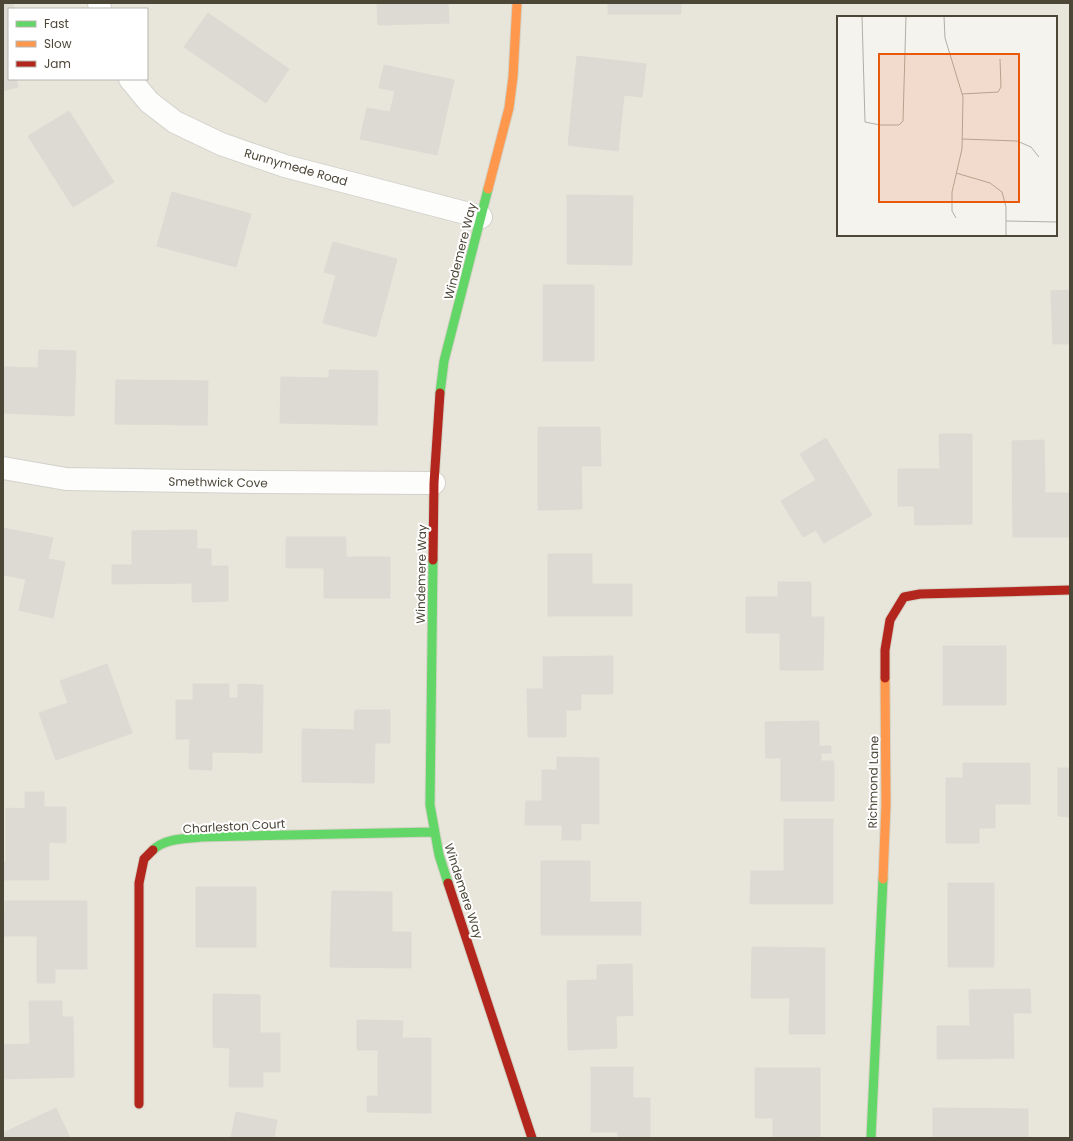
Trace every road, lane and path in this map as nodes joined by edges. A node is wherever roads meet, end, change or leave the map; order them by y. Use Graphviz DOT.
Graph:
graph roads {
  1 [pos="517,3"];
  2 [pos="131,80"];
  3 [pos="481,217"];
  4 [pos="3,468"];
  5 [pos="434,483"];
  6 [pos="1070,590"];
  7 [pos="434,832"];
  8 [pos="140,1104"];
  9 [pos="532,1138"];
  10 [pos="870,1138"];
  1 -- 3 [label="street, Windemere Way"];
  2 -- 3 [label="street, Runnymede Road"];
  3 -- 5 [label="street, Windemere Way"];
  4 -- 5 [label="street, Smethwick Cove"];
  5 -- 7 [label="street, Windemere Way"];
  6 -- 10 [label="street, Richmond Lane"];
  7 -- 8 [label="street, Charleston Court"];
  7 -- 9 [label="street, Windemere Way"];
}
